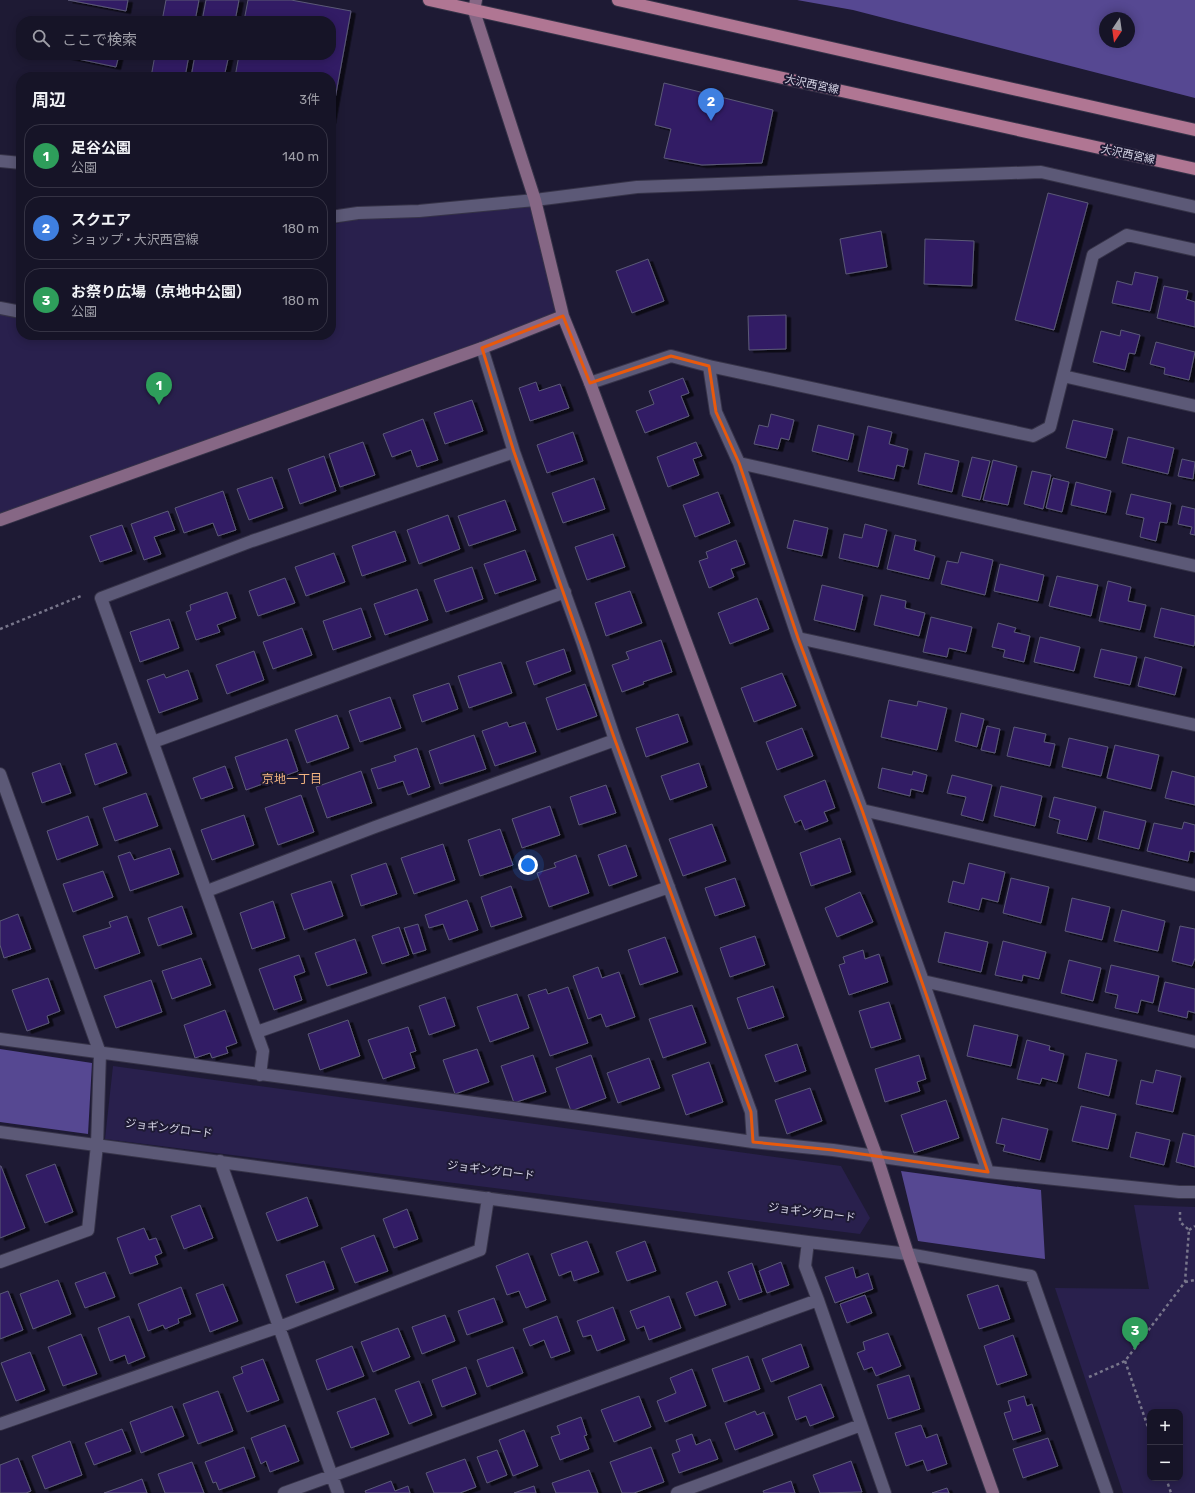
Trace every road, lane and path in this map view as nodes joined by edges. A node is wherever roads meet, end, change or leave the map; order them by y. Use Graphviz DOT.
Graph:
graph roads {
  1 [pos="429,0"];
  2 [pos="618,0"];
  3 [pos="475,5"];
  4 [pos="1195,130"];
  5 [pos="0,161"];
  6 [pos="16,163"];
  7 [pos="1195,168"];
  8 [pos="535,200"];
  9 [pos="1195,207"];
  10 [pos="336,216"];
  11 [pos="1195,250"];
  12 [pos="0,308"];
  13 [pos="16,311"];
  14 [pos="563,316"];
  15 [pos="482,348"];
  16 [pos="709,366"];
  17 [pos="1063,376"];
  18 [pos="590,383"];
  19 [pos="1195,406"];
  20 [pos="514,452"];
  21 [pos="739,463"];
  22 [pos="0,520"];
  23 [pos="1195,566"];
  24 [pos="565,592"];
  25 [pos="101,598"];
  26 [pos="0,630"];
  27 [pos="798,638"];
  28 [pos="1195,725"];
  29 [pos="615,740"];
  30 [pos="153,742"];
  31 [pos="0,774"];
  32 [pos="3,794"];
  33 [pos="862,810"];
  34 [pos="1195,884"];
  35 [pos="668,887"];
  36 [pos="207,891"];
  37 [pos="923,981"];
  38 [pos="257,1032"];
  39 [pos="0,1039"];
  40 [pos="1195,1042"];
  41 [pos="100,1053"];
  42 [pos="260,1075"];
  43 [pos="0,1132"];
  44 [pos="753,1142"];
  45 [pos="97,1145"];
  46 [pos="877,1157"];
  47 [pos="220,1161"];
  48 [pos="988,1172"];
  49 [pos="1179,1192"];
  50 [pos="1195,1192"];
  51 [pos="488,1198"];
  52 [pos="1195,1226"];
  53 [pos="1189,1230"];
  54 [pos="808,1242"];
  55 [pos="908,1254"];
  56 [pos="0,1262"];
  57 [pos="1195,1280"];
  58 [pos="1185,1282"];
  59 [pos="818,1300"];
  60 [pos="279,1327"];
  61 [pos="1125,1361"];
  62 [pos="1070,1386"];
  63 [pos="0,1424"];
  64 [pos="1147,1424"];
  65 [pos="862,1426"];
  66 [pos="332,1476"];
  67 [pos="1167,1481"];
  68 [pos="284,1493"];
  69 [pos="338,1493"];
  70 [pos="677,1493"];
  71 [pos="885,1493"];
  72 [pos="993,1493"];
  73 [pos="1107,1493"];
  74 [pos="1171,1493"];
  1 -- 3 [label="main road, 大沢西宮線"];
  2 -- 4 [label="main road"];
  3 -- 7 [label="main road, 大沢西宮線"];
  3 -- 8 [label="street"];
  5 -- 6 [label="street"];
  8 -- 9 [label="street"];
  8 -- 10 [label="street"];
  8 -- 14 [label="street"];
  11 -- 17 [label="street"];
  12 -- 13 [label="street"];
  14 -- 15 [label="street"];
  14 -- 18 [label="street"];
  15 -- 20 [label="street"];
  15 -- 22 [label="street"];
  16 -- 17 [label="street"];
  16 -- 18 [label="street"];
  16 -- 21 [label="street"];
  17 -- 19 [label="street"];
  18 -- 46 [label="street"];
  20 -- 24 [label="street"];
  20 -- 25 [label="street"];
  21 -- 23 [label="street"];
  21 -- 27 [label="street"];
  24 -- 29 [label="street"];
  24 -- 30 [label="street"];
  25 -- 26 [label="path"];
  25 -- 30 [label="street"];
  27 -- 28 [label="street"];
  27 -- 33 [label="street"];
  29 -- 35 [label="street"];
  29 -- 36 [label="street"];
  30 -- 36 [label="street"];
  31 -- 32 [label="street"];
  32 -- 41 [label="street"];
  33 -- 34 [label="street"];
  33 -- 37 [label="street"];
  35 -- 38 [label="street"];
  35 -- 44 [label="street"];
  36 -- 38 [label="street"];
  37 -- 40 [label="street"];
  37 -- 48 [label="street"];
  38 -- 42 [label="street"];
  39 -- 41 [label="street"];
  41 -- 42 [label="street"];
  41 -- 45 [label="street"];
  42 -- 44 [label="street"];
  43 -- 45 [label="street"];
  44 -- 46 [label="street"];
  45 -- 47 [label="street"];
  45 -- 56 [label="street"];
  46 -- 48 [label="street"];
  46 -- 55 [label="street"];
  47 -- 51 [label="street"];
  47 -- 60 [label="street"];
  48 -- 49 [label="street"];
  49 -- 50 [label="street"];
  49 -- 53 [label="path"];
  51 -- 54 [label="street"];
  51 -- 60 [label="street"];
  52 -- 53 [label="path"];
  53 -- 58 [label="path"];
  54 -- 55 [label="street"];
  54 -- 59 [label="street"];
  55 -- 62 [label="street"];
  55 -- 72 [label="street"];
  57 -- 58 [label="path"];
  58 -- 61 [label="path"];
  59 -- 65 [label="street"];
  59 -- 66 [label="street"];
  60 -- 63 [label="street"];
  60 -- 66 [label="street"];
  61 -- 62 [label="path"];
  61 -- 64 [label="path"];
  62 -- 73 [label="street"];
  65 -- 70 [label="street"];
  65 -- 71 [label="street"];
  66 -- 68 [label="street"];
  66 -- 69 [label="street"];
  67 -- 74 [label="path"];
}
